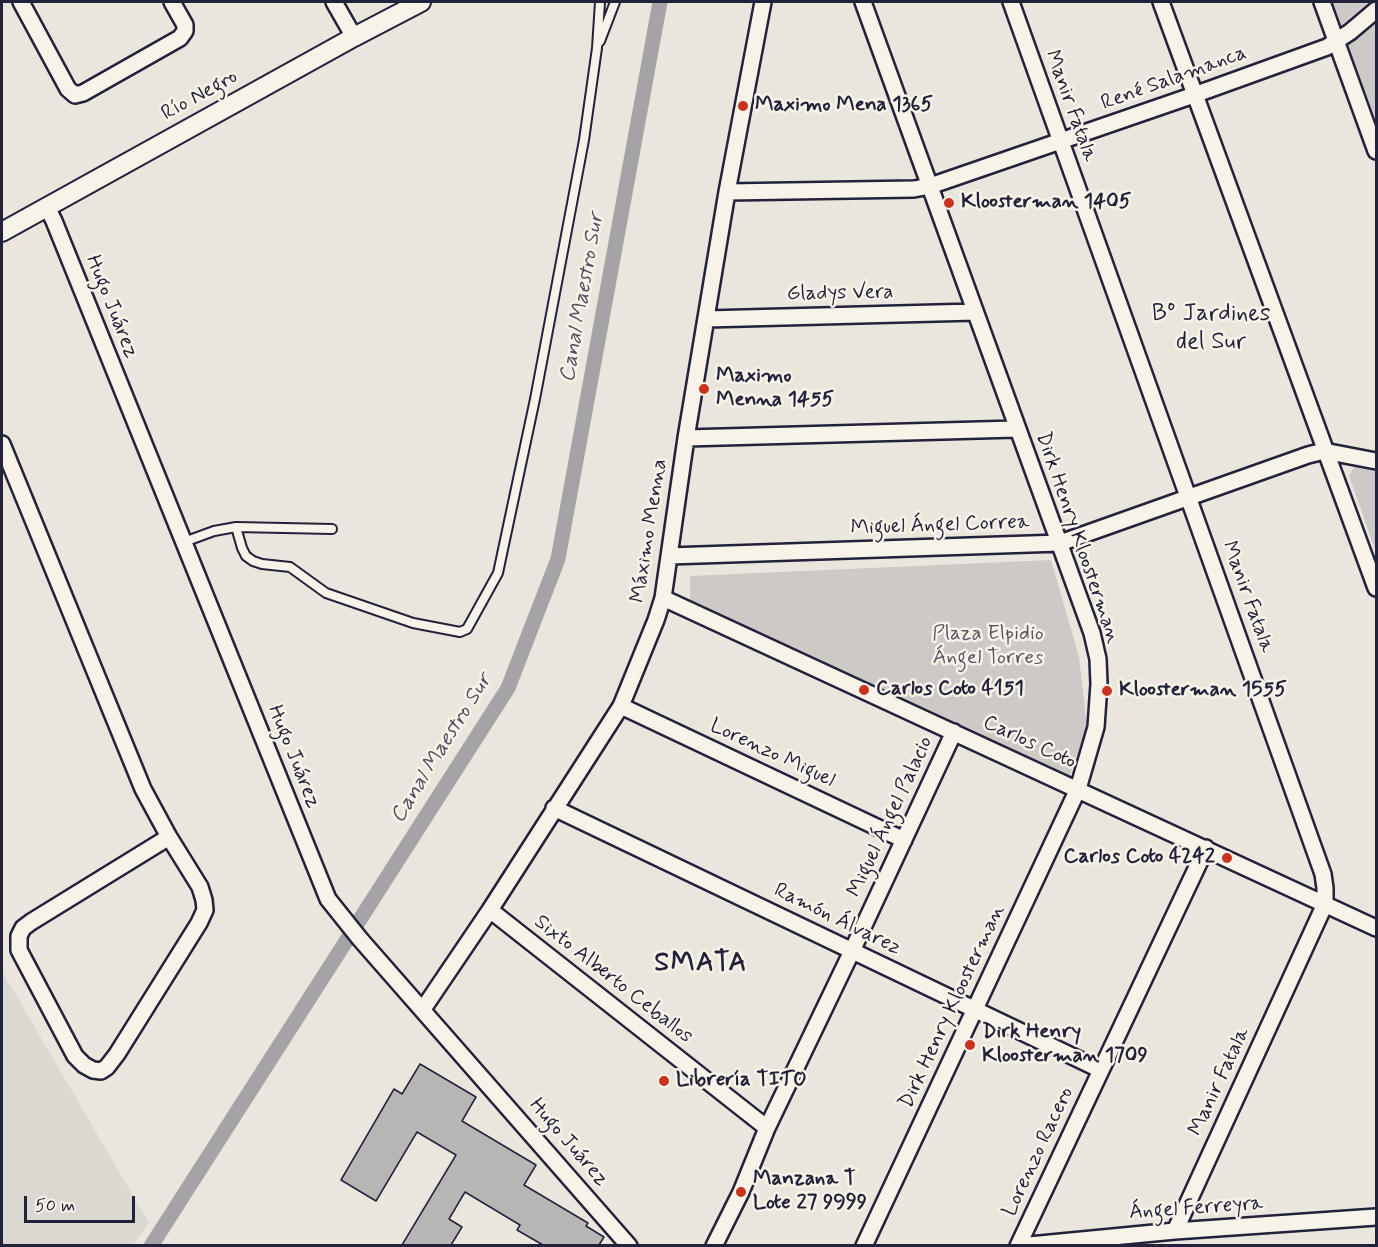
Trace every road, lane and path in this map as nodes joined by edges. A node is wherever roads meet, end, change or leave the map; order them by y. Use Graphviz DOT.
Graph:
graph roads {
  1 [pos="21,2"];
  2 [pos="172,2"];
  3 [pos="334,2"];
  4 [pos="421,2"];
  5 [pos="600,2"];
  6 [pos="615,2"];
  7 [pos="763,2"];
  8 [pos="863,2"];
  9 [pos="1011,2"];
  10 [pos="1161,2"];
  11 [pos="1322,2"];
  12 [pos="1377,10"];
  13 [pos="354,37"];
  14 [pos="1336,41"];
  15 [pos="597,48"];
  16 [pos="1194,95"];
  17 [pos="1061,142"];
  18 [pos="1377,151"];
  19 [pos="930,186"];
  20 [pos="727,192"];
  21 [pos="47,207"];
  22 [pos="2,232"];
  23 [pos="975,312"];
  24 [pos="706,318"];
  25 [pos="1016,429"];
  26 [pos="686,438"];
  27 [pos="2,444"];
  28 [pos="1324,451"];
  29 [pos="1377,461"];
  30 [pos="1189,496"];
  31 [pos="236,527"];
  32 [pos="332,529"];
  33 [pos="184,542"];
  34 [pos="1060,543"];
  35 [pos="669,556"];
  36 [pos="1377,588"];
  37 [pos="663,598"];
  38 [pos="621,706"];
  39 [pos="954,732"];
  40 [pos="1078,789"];
  41 [pos="554,808"];
  42 [pos="169,837"];
  43 [pos="904,840"];
  44 [pos="1206,848"];
  45 [pos="1325,904"];
  46 [pos="490,910"];
  47 [pos="1377,928"];
  48 [pos="852,951"];
  49 [pos="423,1010"];
  50 [pos="975,1010"];
  51 [pos="1101,1070"];
  52 [pos="767,1128"];
  53 [pos="1377,1217"];
  54 [pos="1175,1231"];
  55 [pos="628,1245"];
  56 [pos="714,1245"];
  57 [pos="864,1245"];
  58 [pos="1018,1245"];
  1 -- 2 [label="street"];
  3 -- 13 [label="street"];
  4 -- 13 [label="street, Río Negro"];
  5 -- 15 [label="lane"];
  6 -- 15 [label="lane"];
  7 -- 20 [label="street, Máximo Menna"];
  8 -- 19 [label="street, Dirk Henry Kloosterman"];
  9 -- 17 [label="street, Manir Fatala"];
  10 -- 16 [label="street"];
  11 -- 14 [label="street"];
  12 -- 14 [label="street, René Salamanca"];
  13 -- 21 [label="street, Río Negro"];
  14 -- 16 [label="street, René Salamanca"];
  14 -- 18 [label="street"];
  15 -- 31 [label="lane"];
  16 -- 17 [label="street, René Salamanca"];
  16 -- 28 [label="street"];
  17 -- 19 [label="street, René Salamanca"];
  17 -- 30 [label="street, Manir Fatala"];
  19 -- 20 [label="street, René Salamanca"];
  19 -- 23 [label="street, Dirk Henry Kloosterman"];
  20 -- 24 [label="street, Máximo Menna"];
  21 -- 22 [label="street, Río Negro"];
  21 -- 33 [label="street, Hugo Juárez"];
  23 -- 24 [label="street, Gladys Vera"];
  23 -- 25 [label="street, Dirk Henry Kloosterman"];
  24 -- 26 [label="street, Máximo Menna"];
  25 -- 26 [label="street"];
  25 -- 34 [label="street, Dirk Henry Kloosterman"];
  26 -- 35 [label="street, Máximo Menna"];
  27 -- 42 [label="street"];
  28 -- 29 [label="street, Miguel Ángel Correa"];
  28 -- 30 [label="street, Miguel Ángel Correa"];
  28 -- 36 [label="street"];
  30 -- 34 [label="street, Miguel Ángel Correa"];
  30 -- 45 [label="street, Manir Fatala"];
  31 -- 32 [label="lane"];
  31 -- 33 [label="lane"];
  33 -- 49 [label="street, Hugo Juárez"];
  34 -- 35 [label="street, Miguel Ángel Correa"];
  34 -- 40 [label="street, Dirk Henry Kloosterman"];
  35 -- 37 [label="street, Máximo Menna"];
  37 -- 38 [label="street, Máximo Menna"];
  37 -- 39 [label="street, Carlos Coto"];
  38 -- 41 [label="street, Máximo Menna"];
  38 -- 43 [label="street, Lorenzo Miguel"];
  39 -- 40 [label="street, Carlos Coto"];
  39 -- 43 [label="street, Miguel Ángel Palacio"];
  40 -- 44 [label="street, Carlos Coto"];
  40 -- 50 [label="street, Dirk Henry Kloosterman"];
  41 -- 46 [label="street, Máximo Menna"];
  41 -- 48 [label="street, Ramón Álvarez"];
  42 -- 42 [label="street"];
  43 -- 48 [label="street, Miguel Ángel Palacio"];
  44 -- 45 [label="street, Carlos Coto"];
  44 -- 51 [label="street, Lorenzo Racero"];
  45 -- 47 [label="street, Carlos Coto"];
  45 -- 54 [label="street, Manir Fatala"];
  46 -- 49 [label="street, Máximo Menna"];
  46 -- 52 [label="street, Sixto Alberto Ceballos"];
  48 -- 50 [label="street, Ramón Álvarez"];
  48 -- 52 [label="street, Miguel Ángel Palacio"];
  49 -- 55 [label="street, Hugo Juárez"];
  50 -- 51 [label="street, Ramón Álvarez"];
  50 -- 57 [label="street, Dirk Henry Kloosterman"];
  51 -- 58 [label="street, Lorenzo Racero"];
  52 -- 56 [label="street, Miguel Ángel Palacio"];
  53 -- 54 [label="street, Ángel Ferreyra"];
  54 -- 58 [label="street, Ángel Ferreyra"];
}
